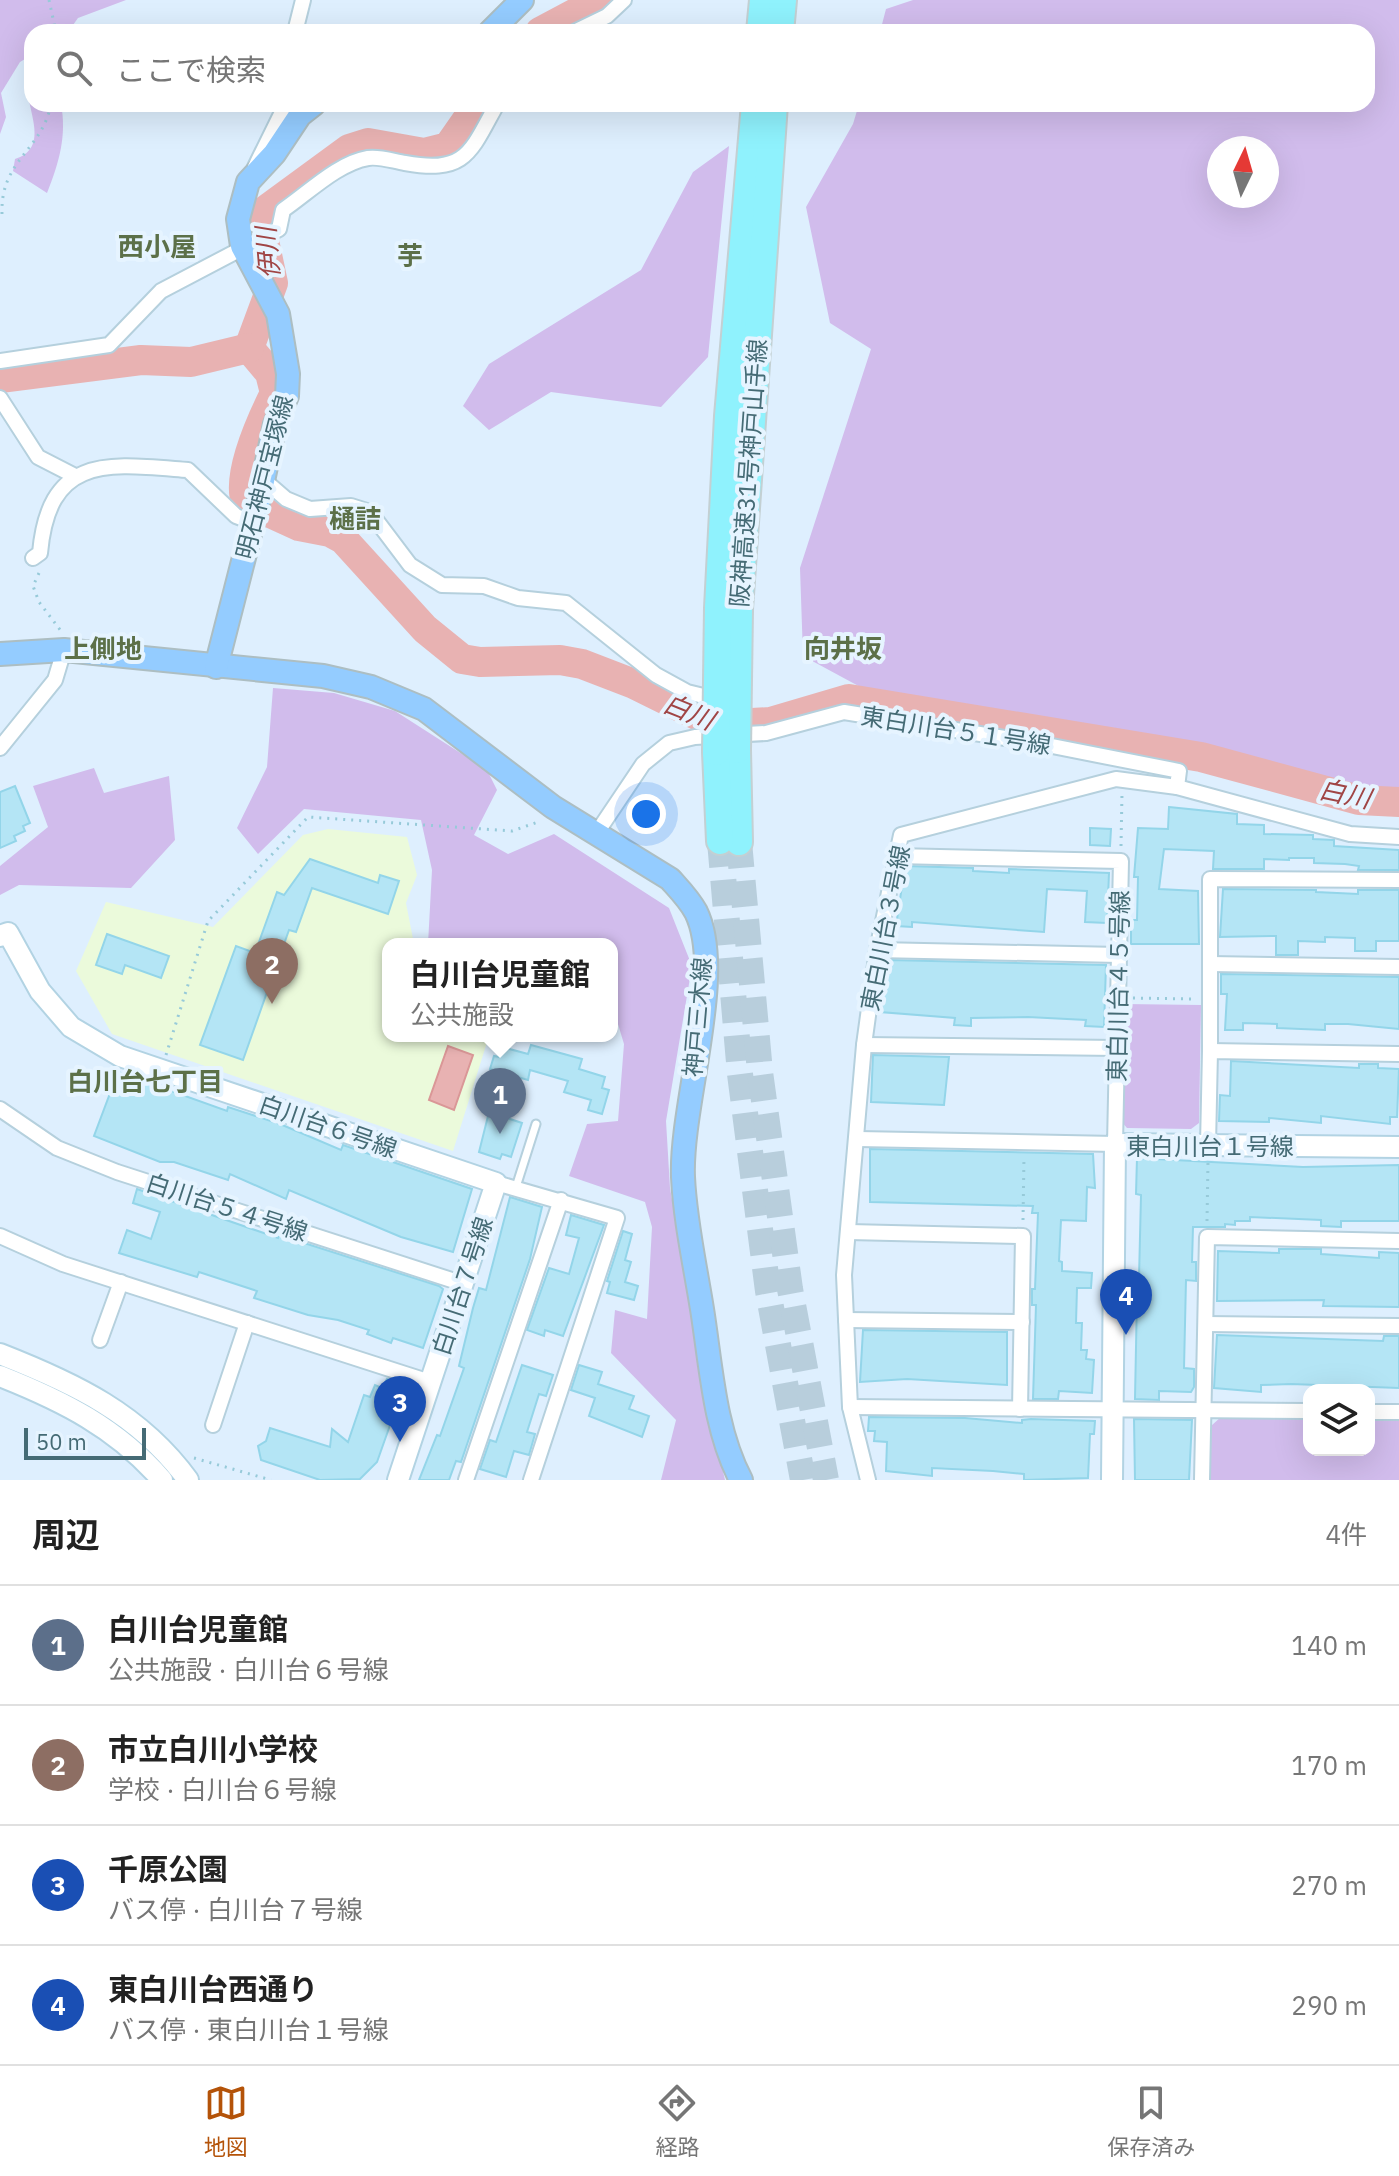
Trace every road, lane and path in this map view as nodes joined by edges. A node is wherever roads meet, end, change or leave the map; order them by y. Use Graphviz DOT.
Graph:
graph roads {
  1 [pos="49,0"];
  2 [pos="303,0"];
  3 [pos="522,0"];
  4 [pos="624,0"];
  5 [pos="763,0"];
  6 [pos="783,0"];
  7 [pos="54,24"];
  8 [pos="297,24"];
  9 [pos="498,24"];
  10 [pos="590,24"];
  11 [pos="761,24"];
  12 [pos="781,24"];
  13 [pos="49,112"];
  14 [pos="282,112"];
  15 [pos="304,112"];
  16 [pos="493,112"];
  17 [pos="755,112"];
  18 [pos="772,112"];
  19 [pos="248,182"];
  20 [pos="756,200"];
  21 [pos="2,214"];
  22 [pos="242,246"];
  23 [pos="0,361"];
  24 [pos="0,398"];
  25 [pos="75,476"];
  26 [pos="262,488"];
  27 [pos="252,522"];
  28 [pos="36,555"];
  29 [pos="71,651"];
  30 [pos="0,654"];
  31 [pos="216,667"];
  32 [pos="732,745"];
  33 [pos="0,748"];
  34 [pos="1122,780"];
  35 [pos="1177,787"];
  36 [pos="563,814"];
  37 [pos="596,834"];
  38 [pos="1399,837"];
  39 [pos="729,842"];
  40 [pos="895,856"];
  41 [pos="1121,861"];
  42 [pos="1399,880"];
  43 [pos="0,936"];
  44 [pos="877,950"];
  45 [pos="1119,955"];
  46 [pos="1210,964"];
  47 [pos="1399,967"];
  48 [pos="1118,998"];
  49 [pos="1210,999"];
  50 [pos="864,1045"];
  51 [pos="1117,1048"];
  52 [pos="1210,1051"];
  53 [pos="1399,1054"];
  54 [pos="162,1070"];
  55 [pos="0,1109"];
  56 [pos="536,1124"];
  57 [pos="858,1139"];
  58 [pos="1025,1143"];
  59 [pos="1115,1144"];
  60 [pos="1208,1145"];
  61 [pos="1399,1147"];
  62 [pos="506,1185"];
  63 [pos="561,1200"];
  64 [pos="849,1232"];
  65 [pos="0,1236"];
  66 [pos="1023,1236"];
  67 [pos="1207,1237"];
  68 [pos="1399,1241"];
  69 [pos="121,1282"];
  70 [pos="464,1284"];
  71 [pos="846,1320"];
  72 [pos="1022,1322"];
  73 [pos="247,1323"];
  74 [pos="1206,1324"];
  75 [pos="1399,1326"];
  76 [pos="100,1340"];
  77 [pos="0,1354"];
  78 [pos="0,1376"];
  79 [pos="430,1382"];
  80 [pos="850,1407"];
  81 [pos="1020,1409"];
  82 [pos="1203,1410"];
  83 [pos="1113,1411"];
  84 [pos="1303,1411"];
  85 [pos="1375,1412"];
  86 [pos="1399,1412"];
  87 [pos="213,1425"];
  88 [pos="163,1449"];
  89 [pos="162,1480"];
  90 [pos="188,1480"];
  91 [pos="271,1480"];
  92 [pos="398,1480"];
  93 [pos="466,1480"];
  94 [pos="531,1480"];
  95 [pos="741,1480"];
  96 [pos="868,1480"];
  97 [pos="1112,1480"];
  98 [pos="1202,1480"];
  1 -- 7 [label="path"];
  2 -- 8 [label="street"];
  3 -- 9 [label="main road"];
  4 -- 10 [label="street"];
  5 -- 11 [label="highway"];
  6 -- 12 [label="highway"];
  13 -- 21 [label="path"];
  14 -- 19 [label="street"];
  15 -- 19 [label="main road, 明石神戸宝塚線"];
  16 -- 22 [label="street"];
  17 -- 20 [label="highway, 阪神高速31号神戸山手線"];
  18 -- 20 [label="highway, 阪神高速31号神戸山手線"];
  19 -- 22 [label="main road, 明石神戸宝塚線"];
  20 -- 32 [label="highway, 阪神高速31号神戸山手線, bridge"];
  22 -- 23 [label="street"];
  22 -- 26 [label="main road, 明石神戸宝塚線"];
  24 -- 25 [label="street"];
  25 -- 27 [label="street"];
  25 -- 28 [label="street"];
  26 -- 27 [label="main road, 明石神戸宝塚線"];
  26 -- 32 [label="street, bridge"];
  27 -- 31 [label="main road, 明石神戸宝塚線"];
  28 -- 29 [label="path"];
  29 -- 30 [label="main road"];
  29 -- 31 [label="main road"];
  29 -- 33 [label="street"];
  31 -- 36 [label="main road, 神戸三木線"];
  32 -- 35 [label="street, 東白川台５１号線"];
  32 -- 37 [label="street"];
  32 -- 39 [label="highway, 阪神高速31号神戸山手線"];
  34 -- 35 [label="street, 東白川台３号線"];
  34 -- 40 [label="street, 東白川台３号線"];
  34 -- 41 [label="path"];
  35 -- 38 [label="street, 東白川台３号線"];
  36 -- 37 [label="main road, 神戸三木線"];
  36 -- 54 [label="path"];
  37 -- 95 [label="main road, 神戸三木線"];
  40 -- 41 [label="street, 東白川台４５号線"];
  40 -- 44 [label="street, 東白川台３号線"];
  41 -- 45 [label="street, 東白川台４５号線"];
  42 -- 46 [label="street"];
  43 -- 54 [label="street, 白川台６号線"];
  44 -- 45 [label="street"];
  44 -- 50 [label="street, 東白川台３号線"];
  45 -- 48 [label="street, 東白川台４５号線"];
  46 -- 47 [label="street"];
  46 -- 49 [label="street"];
  48 -- 49 [label="path"];
  48 -- 51 [label="street, 東白川台４５号線"];
  49 -- 52 [label="street"];
  50 -- 51 [label="street"];
  50 -- 57 [label="street, 東白川台３号線"];
  51 -- 59 [label="street, 東白川台４５号線"];
  52 -- 53 [label="street"];
  52 -- 60 [label="street"];
  54 -- 62 [label="street, 白川台６号線"];
  55 -- 70 [label="street, 白川台５４号線"];
  56 -- 62 [label="lane"];
  57 -- 58 [label="street"];
  57 -- 64 [label="street, 東白川台３号線"];
  58 -- 59 [label="street"];
  58 -- 66 [label="path"];
  59 -- 60 [label="street, 東白川台１号線"];
  59 -- 83 [label="street, 東白川台１号線"];
  60 -- 61 [label="street, 東白川台１号線"];
  60 -- 67 [label="path"];
  62 -- 63 [label="street, 白川台６号線"];
  62 -- 70 [label="street, 白川台７号線"];
  63 -- 93 [label="street"];
  63 -- 94 [label="street, 白川台６号線"];
  64 -- 66 [label="street"];
  64 -- 71 [label="street, 東白川台３号線"];
  65 -- 69 [label="street"];
  66 -- 72 [label="street"];
  67 -- 68 [label="street"];
  67 -- 74 [label="street"];
  69 -- 73 [label="street"];
  69 -- 76 [label="street"];
  70 -- 79 [label="street, 白川台７号線"];
  71 -- 72 [label="street"];
  71 -- 80 [label="street, 東白川台３号線"];
  72 -- 81 [label="street"];
  73 -- 79 [label="street"];
  73 -- 87 [label="street"];
  74 -- 75 [label="street"];
  74 -- 82 [label="street"];
  77 -- 88 [label="street"];
  78 -- 89 [label="street"];
  79 -- 92 [label="street, 白川台７号線"];
  80 -- 81 [label="street"];
  80 -- 96 [label="street, 東白川台３号線"];
  81 -- 83 [label="street"];
  82 -- 83 [label="street"];
  82 -- 84 [label="street"];
  82 -- 98 [label="street"];
  83 -- 97 [label="street, 東白川台１号線"];
  85 -- 86 [label="street"];
  88 -- 90 [label="street"];
  88 -- 91 [label="path"];
}
